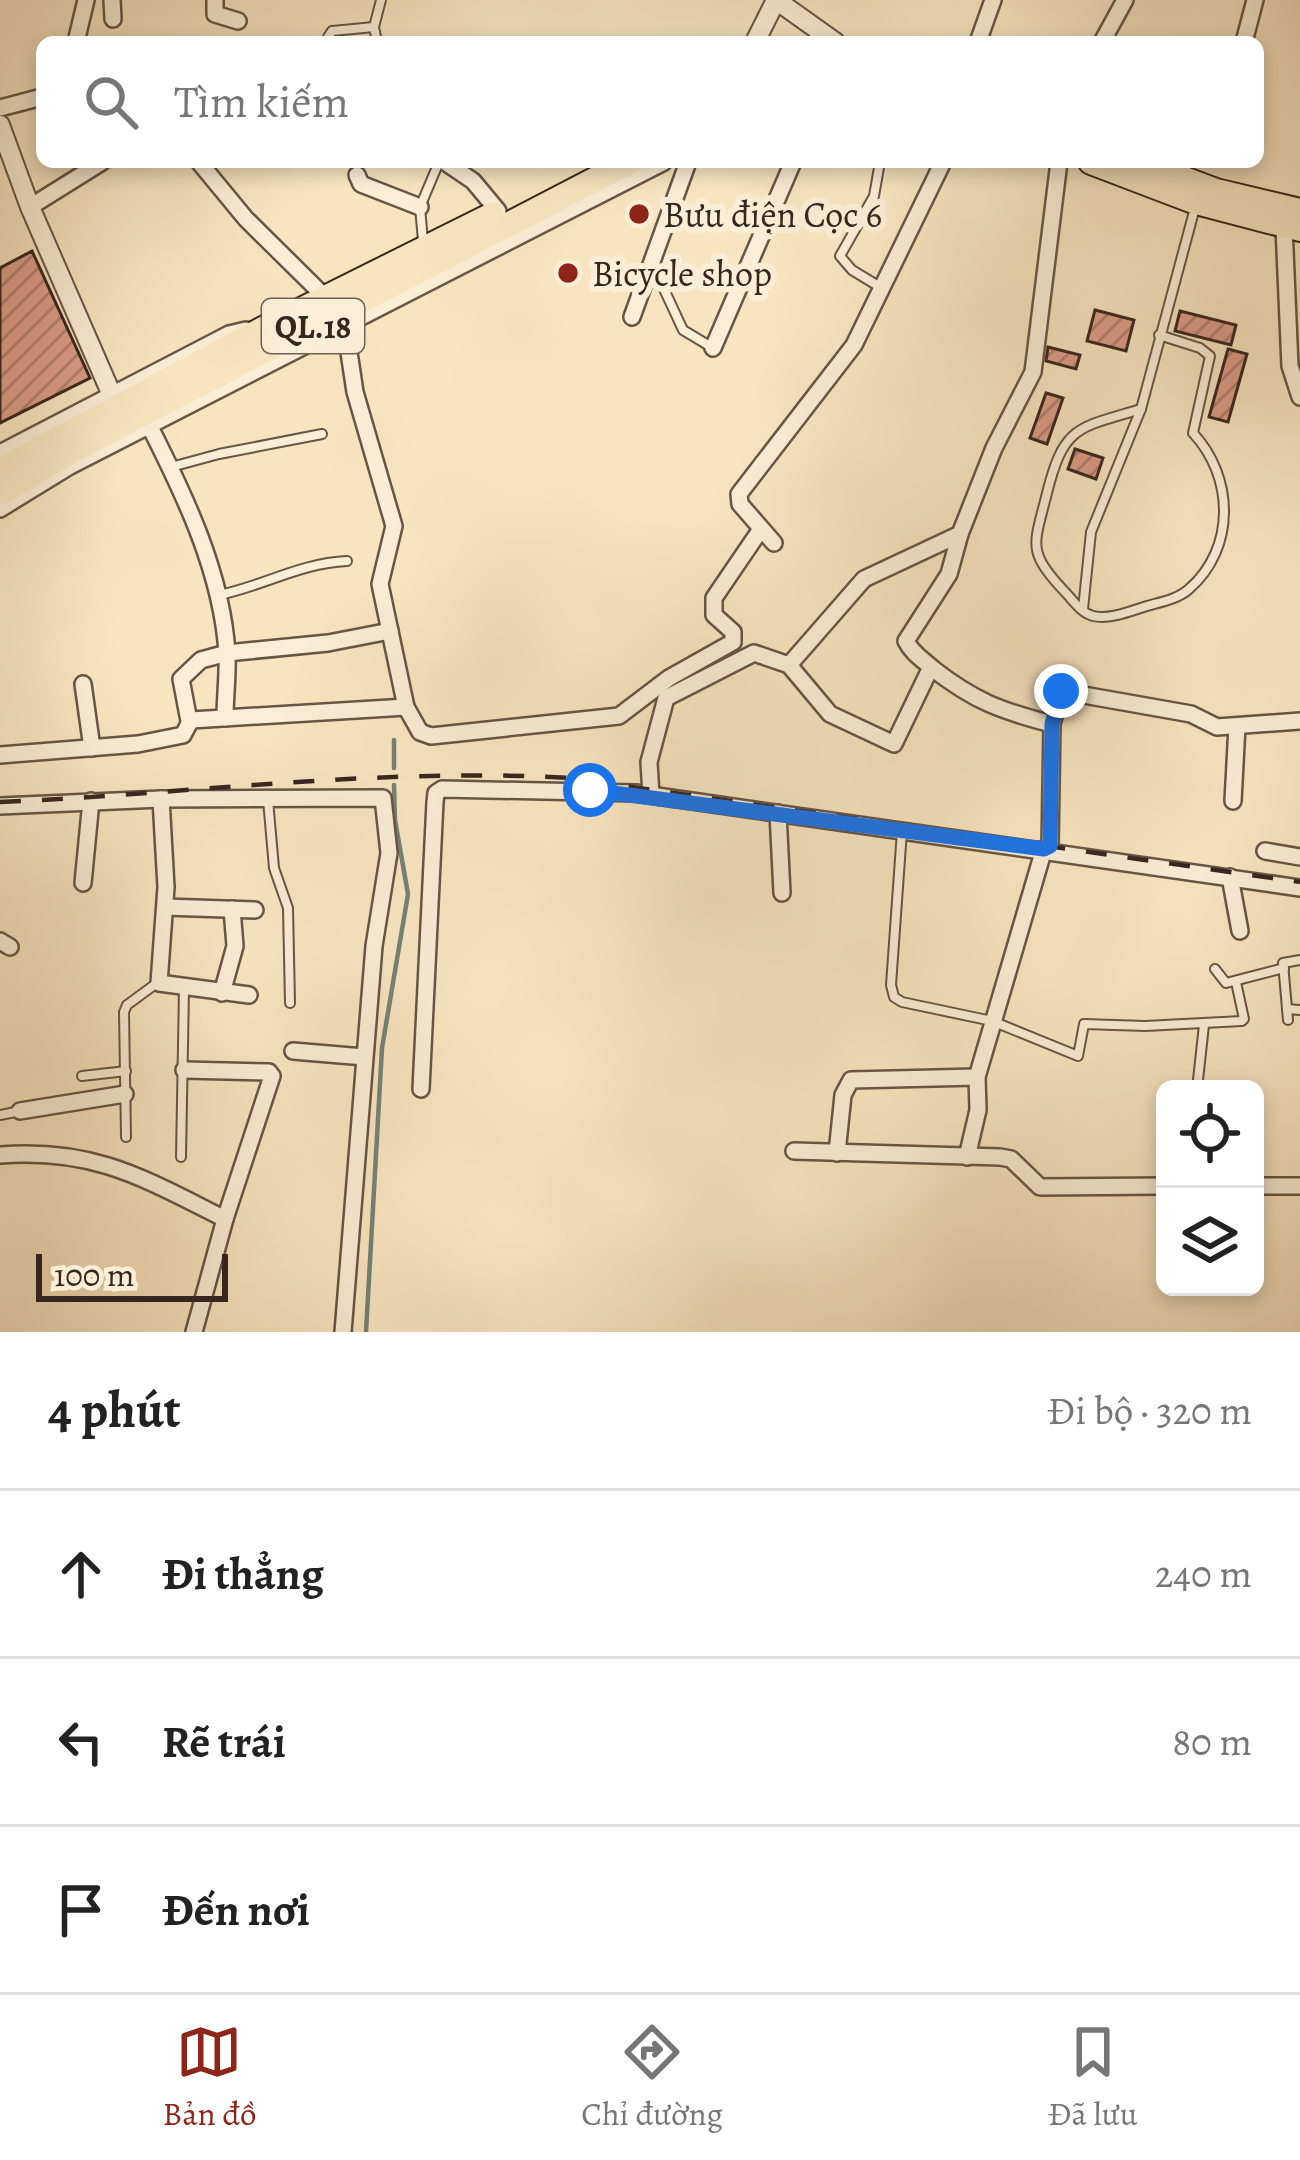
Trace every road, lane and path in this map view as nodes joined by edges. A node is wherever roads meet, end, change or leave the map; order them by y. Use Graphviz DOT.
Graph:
graph roads {
  1 [pos="86,0"];
  2 [pos="112,0"];
  3 [pos="215,0"];
  4 [pos="381,0"];
  5 [pos="776,0"];
  6 [pos="993,0"];
  7 [pos="1126,0"];
  8 [pos="1255,0"];
  9 [pos="113,19"];
  10 [pos="238,21"];
  11 [pos="374,27"];
  12 [pos="77,36"];
  13 [pos="329,36"];
  14 [pos="376,36"];
  15 [pos="758,36"];
  16 [pos="827,36"];
  17 [pos="980,36"];
  18 [pos="1105,36"];
  19 [pos="1246,36"];
  20 [pos="36,99"];
  21 [pos="0,108"];
  22 [pos="0,125"];
  23 [pos="92,168"];
  24 [pos="204,168"];
  25 [pos="359,168"];
  26 [pos="439,168"];
  27 [pos="451,168"];
  28 [pos="584,168"];
  29 [pos="617,168"];
  30 [pos="652,168"];
  31 [pos="686,168"];
  32 [pos="791,168"];
  33 [pos="879,168"];
  34 [pos="941,168"];
  35 [pos="1058,168"];
  36 [pos="1121,168"];
  37 [pos="1156,168"];
  38 [pos="1197,183"];
  39 [pos="30,207"];
  40 [pos="420,207"];
  41 [pos="498,211"];
  42 [pos="1294,223"];
  43 [pos="425,248"];
  44 [pos="648,276"];
  45 [pos="880,287"];
  46 [pos="326,298"];
  47 [pos="632,317"];
  48 [pos="345,326"];
  49 [pos="261,330"];
  50 [pos="1159,335"];
  51 [pos="713,348"];
  52 [pos="111,393"];
  53 [pos="1300,397"];
  54 [pos="1141,409"];
  55 [pos="149,425"];
  56 [pos="322,434"];
  57 [pos="0,453"];
  58 [pos="170,468"];
  59 [pos="0,470"];
  60 [pos="0,493"];
  61 [pos="0,509"];
  62 [pos="761,529"];
  63 [pos="960,534"];
  64 [pos="774,543"];
  65 [pos="347,561"];
  66 [pos="217,595"];
  67 [pos="1082,610"];
  68 [pos="390,631"];
  69 [pos="227,653"];
  70 [pos="789,665"];
  71 [pos="931,667"];
  72 [pos="82,684"];
  73 [pos="400,708"];
  74 [pos="225,718"];
  75 [pos="189,721"];
  76 [pos="1300,721"];
  77 [pos="1052,724"];
  78 [pos="1237,726"];
  79 [pos="92,748"];
  80 [pos="0,755"];
  81 [pos="643,794"];
  82 [pos="161,799"];
  83 [pos="268,799"];
  84 [pos="1233,801"];
  85 [pos="91,802"];
  86 [pos="0,806"];
  87 [pos="778,813"];
  88 [pos="902,830"];
  89 [pos="1044,849"];
  90 [pos="1264,851"];
  91 [pos="1300,857"];
  92 [pos="1230,877"];
  93 [pos="83,883"];
  94 [pos="1300,888"];
  95 [pos="782,893"];
  96 [pos="164,907"];
  97 [pos="232,909"];
  98 [pos="255,910"];
  99 [pos="1240,932"];
  100 [pos="1300,960"];
  101 [pos="1284,968"];
  102 [pos="1215,969"];
  103 [pos="159,982"];
  104 [pos="1236,982"];
  105 [pos="184,989"];
  106 [pos="222,993"];
  107 [pos="249,995"];
  108 [pos="290,1003"];
  109 [pos="1300,1010"];
  110 [pos="992,1022"];
  111 [pos="1204,1025"];
  112 [pos="293,1052"];
  113 [pos="364,1058"];
  114 [pos="184,1070"];
  115 [pos="126,1071"];
  116 [pos="82,1076"];
  117 [pos="977,1077"];
  118 [pos="1198,1080"];
  119 [pos="421,1089"];
  120 [pos="125,1094"];
  121 [pos="20,1112"];
  122 [pos="0,1115"];
  123 [pos="126,1136"];
  124 [pos="794,1151"];
  125 [pos="837,1153"];
  126 [pos="0,1155"];
  127 [pos="181,1157"];
  128 [pos="968,1157"];
  129 [pos="1156,1186"];
  130 [pos="1264,1186"];
  131 [pos="1300,1186"];
  132 [pos="225,1219"];
  133 [pos="194,1332"];
  134 [pos="343,1332"];
  1 -- 12 [label="street"];
  2 -- 9 [label="street"];
  3 -- 10 [label="street"];
  4 -- 11 [label="lane"];
  5 -- 15 [label="street"];
  5 -- 16 [label="street"];
  6 -- 17 [label="street"];
  7 -- 18 [label="street"];
  8 -- 19 [label="street"];
  11 -- 13 [label="lane"];
  11 -- 14 [label="lane"];
  20 -- 21 [label="street"];
  22 -- 39 [label="street"];
  23 -- 39 [label="street"];
  24 -- 46 [label="street"];
  25 -- 40 [label="street"];
  26 -- 40 [label="lane"];
  27 -- 41 [label="street"];
  28 -- 41 [label="highway, QL.18"];
  29 -- 60 [label="highway, QL.18"];
  30 -- 48 [label="street"];
  31 -- 44 [label="street"];
  32 -- 51 [label="street"];
  33 -- 45 [label="lane"];
  34 -- 45 [label="street"];
  35 -- 63 [label="street"];
  36 -- 38 [label="highway"];
  37 -- 38 [label="highway"];
  38 -- 42 [label="highway"];
  38 -- 50 [label="lane"];
  39 -- 52 [label="street"];
  40 -- 43 [label="lane"];
  41 -- 43 [label="highway, QL.18"];
  42 -- 53 [label="street"];
  43 -- 46 [label="highway, QL.18"];
  44 -- 47 [label="street"];
  44 -- 51 [label="lane"];
  45 -- 62 [label="street"];
  46 -- 49 [label="highway, QL.18"];
  48 -- 55 [label="street"];
  48 -- 68 [label="street"];
  49 -- 52 [label="street"];
  49 -- 59 [label="highway, QL.18"];
  50 -- 54 [label="lane"];
  50 -- 67 [label="lane"];
  52 -- 57 [label="street"];
  54 -- 67 [label="lane"];
  54 -- 67 [label="lane"];
  55 -- 58 [label="street"];
  55 -- 61 [label="street"];
  56 -- 58 [label="lane"];
  58 -- 66 [label="street"];
  62 -- 64 [label="street"];
  62 -- 73 [label="street"];
  63 -- 70 [label="street"];
  63 -- 71 [label="street"];
  65 -- 66 [label="lane"];
  66 -- 69 [label="street"];
  68 -- 69 [label="street"];
  68 -- 73 [label="street"];
  69 -- 74 [label="street"];
  69 -- 75 [label="street"];
  70 -- 71 [label="street"];
  70 -- 81 [label="street"];
  71 -- 77 [label="street"];
  72 -- 79 [label="street"];
  73 -- 74 [label="street"];
  74 -- 75 [label="street"];
  75 -- 79 [label="street"];
  76 -- 78 [label="street"];
  77 -- 78 [label="street"];
  77 -- 89 [label="street"];
  78 -- 84 [label="street"];
  79 -- 80 [label="street"];
  81 -- 87 [label="street"];
  81 -- 119 [label="street"];
  82 -- 83 [label="street"];
  82 -- 85 [label="street"];
  82 -- 96 [label="street"];
  83 -- 108 [label="lane"];
  83 -- 113 [label="street"];
  85 -- 86 [label="street"];
  85 -- 93 [label="street"];
  87 -- 88 [label="street"];
  87 -- 95 [label="street"];
  88 -- 89 [label="street"];
  88 -- 110 [label="lane"];
  89 -- 92 [label="street"];
  89 -- 110 [label="street"];
  90 -- 91 [label="street"];
  92 -- 94 [label="street"];
  92 -- 99 [label="street"];
  96 -- 97 [label="street"];
  96 -- 103 [label="street"];
  97 -- 98 [label="street"];
  97 -- 106 [label="street"];
  100 -- 101 [label="lane"];
  101 -- 104 [label="lane"];
  101 -- 109 [label="lane"];
  102 -- 104 [label="lane"];
  103 -- 105 [label="street"];
  103 -- 115 [label="lane"];
  104 -- 111 [label="lane"];
  105 -- 106 [label="street"];
  105 -- 114 [label="lane"];
  106 -- 107 [label="street"];
  110 -- 111 [label="lane"];
  110 -- 117 [label="street"];
  111 -- 118 [label="lane"];
  112 -- 113 [label="street"];
  113 -- 134 [label="street"];
  114 -- 127 [label="lane"];
  114 -- 132 [label="street"];
  115 -- 116 [label="lane"];
  115 -- 120 [label="lane"];
  117 -- 125 [label="street"];
  117 -- 128 [label="street"];
  120 -- 121 [label="street"];
  120 -- 123 [label="lane"];
  121 -- 122 [label="lane"];
  124 -- 125 [label="street"];
  125 -- 128 [label="street"];
  126 -- 132 [label="street"];
  128 -- 129 [label="street"];
  130 -- 131 [label="street"];
  132 -- 133 [label="street"];
}
